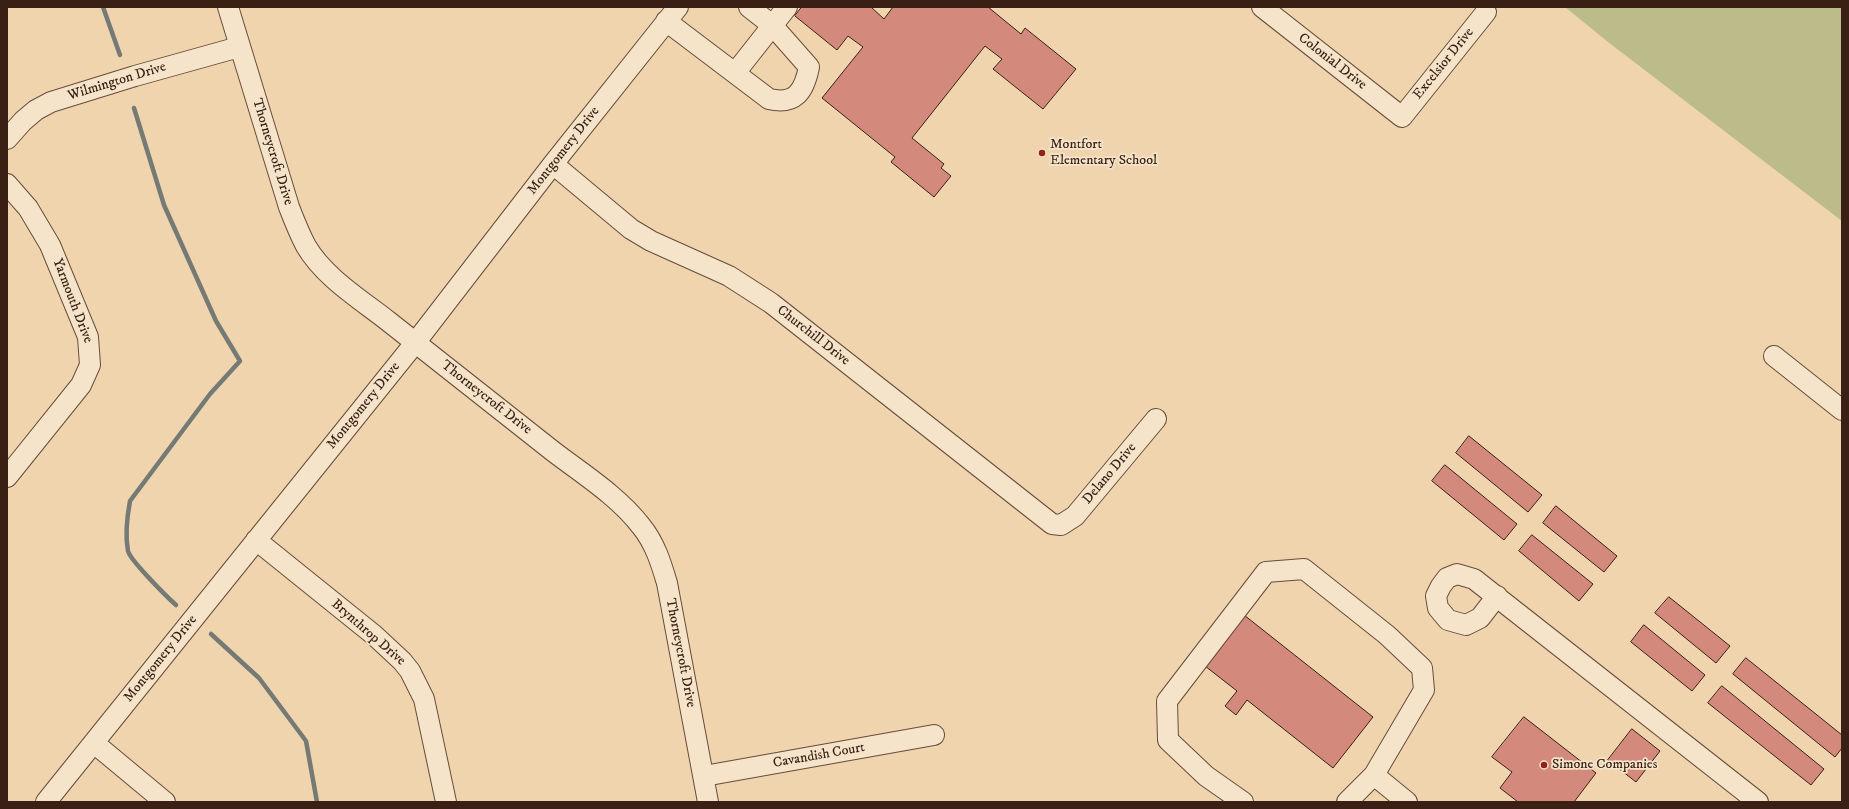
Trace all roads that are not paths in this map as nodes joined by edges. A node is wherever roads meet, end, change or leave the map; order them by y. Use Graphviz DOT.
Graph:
graph roads {
  1 [pos="228,7"];
  2 [pos="749,7"];
  3 [pos="787,7"];
  4 [pos="1262,7"];
  5 [pos="1486,12"];
  6 [pos="672,14"];
  7 [pos="772,25"];
  8 [pos="239,47"];
  9 [pos="735,73"];
  10 [pos="1402,117"];
  11 [pos="7,139"];
  12 [pos="553,164"];
  13 [pos="7,184"];
  14 [pos="415,343"];
  15 [pos="1774,356"];
  16 [pos="1842,410"];
  17 [pos="1156,419"];
  18 [pos="7,477"];
  19 [pos="1062,526"];
  20 [pos="256,540"];
  21 [pos="1497,596"];
  22 [pos="934,736"];
  23 [pos="94,743"];
  24 [pos="704,776"];
  25 [pos="1374,776"];
  26 [pos="46,802"];
  27 [pos="165,802"];
  28 [pos="446,802"];
  29 [pos="708,802"];
  30 [pos="1243,802"];
  31 [pos="1347,802"];
  32 [pos="1407,802"];
  33 [pos="1758,802"];
  1 -- 8 [label="street, Thorneycroft Drive"];
  2 -- 7 [label="street"];
  3 -- 7 [label="street"];
  4 -- 10 [label="street, Colonial Drive"];
  5 -- 10 [label="street, Excelsior Drive"];
  6 -- 9 [label="street"];
  6 -- 12 [label="street, Montgomery Drive"];
  7 -- 9 [label="street"];
  7 -- 9 [label="street"];
  8 -- 11 [label="street, Wilmington Drive"];
  8 -- 14 [label="street, Thorneycroft Drive"];
  12 -- 14 [label="street, Montgomery Drive"];
  12 -- 19 [label="street, Churchill Drive"];
  13 -- 18 [label="street, Yarmouth Drive"];
  14 -- 20 [label="street, Montgomery Drive"];
  14 -- 24 [label="street, Thorneycroft Drive"];
  15 -- 16 [label="street"];
  17 -- 19 [label="street, Delano Drive"];
  20 -- 23 [label="street, Montgomery Drive"];
  20 -- 28 [label="street, Brynthrop Drive"];
  21 -- 33 [label="street"];
  22 -- 24 [label="street, Cavandish Court"];
  23 -- 26 [label="street, Montgomery Drive"];
  23 -- 27 [label="street"];
  24 -- 29 [label="street, Thorneycroft Drive"];
  25 -- 30 [label="street"];
  25 -- 31 [label="street"];
  25 -- 32 [label="street"];
}
